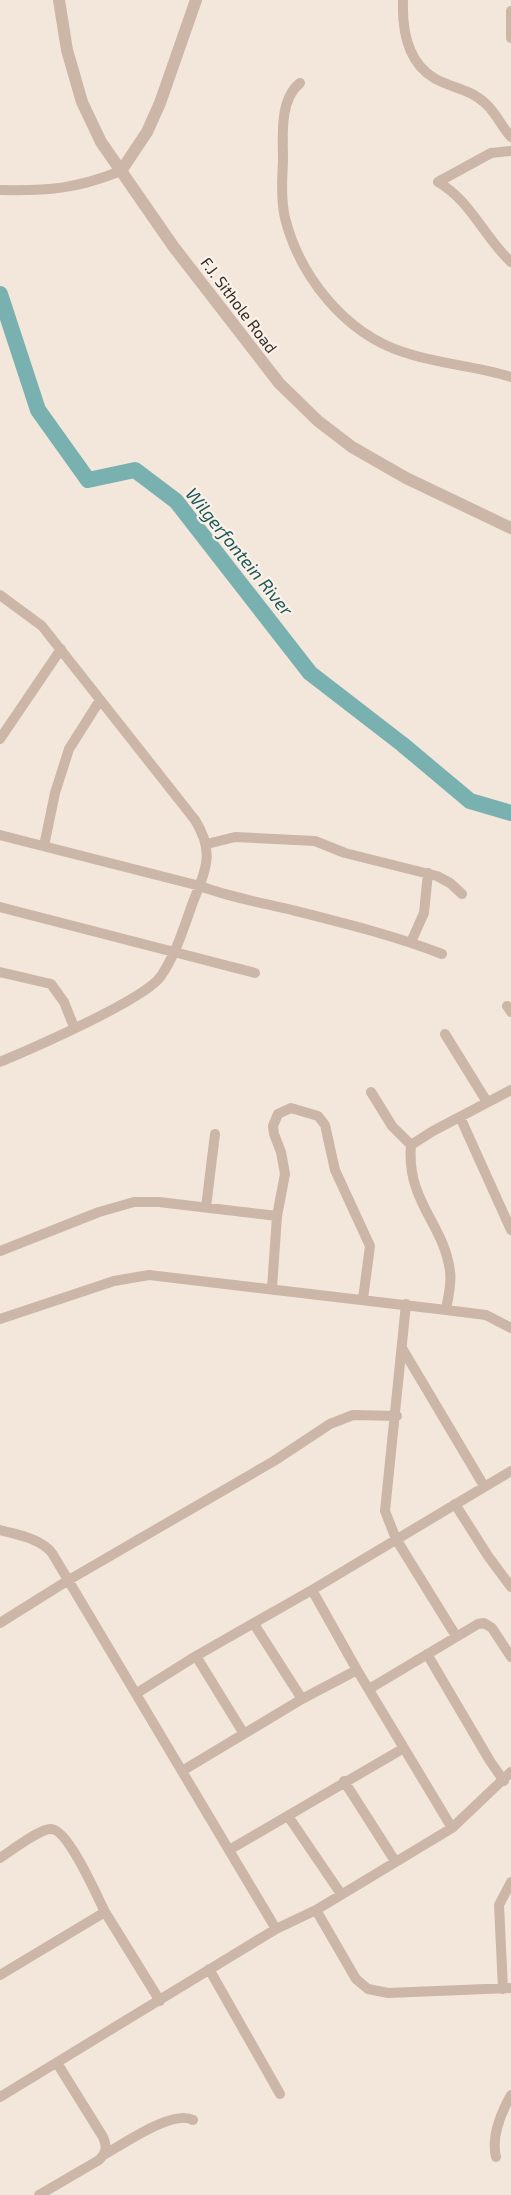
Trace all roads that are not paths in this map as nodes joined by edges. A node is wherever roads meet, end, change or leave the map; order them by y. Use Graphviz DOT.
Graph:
graph roads {
  1 [pos="60,0"];
  2 [pos="196,0"];
  3 [pos="404,0"];
  4 [pos="511,11"];
  5 [pos="511,38"];
  6 [pos="300,83"];
  7 [pos="511,137"];
  8 [pos="511,151"];
  9 [pos="121,171"];
  10 [pos="0,190"];
  11 [pos="511,262"];
  12 [pos="511,377"];
  13 [pos="511,528"];
  14 [pos="0,595"];
  15 [pos="61,649"];
  16 [pos="100,700"];
  17 [pos="0,739"];
  18 [pos="0,835"];
  19 [pos="207,844"];
  20 [pos="44,846"];
  21 [pos="428,874"];
  22 [pos="200,886"];
  23 [pos="462,894"];
  24 [pos="0,907"];
  25 [pos="411,942"];
  26 [pos="174,952"];
  27 [pos="442,954"];
  28 [pos="0,972"];
  29 [pos="255,973"];
  30 [pos="74,1026"];
  31 [pos="444,1034"];
  32 [pos="0,1062"];
  33 [pos="511,1090"];
  34 [pos="371,1092"];
  35 [pos="487,1102"];
  36 [pos="460,1116"];
  37 [pos="215,1134"];
  38 [pos="411,1145"];
  39 [pos="206,1207"];
  40 [pos="507,1207"];
  41 [pos="277,1216"];
  42 [pos="511,1230"];
  43 [pos="0,1251"];
  44 [pos="272,1288"];
  45 [pos="363,1299"];
  46 [pos="406,1304"];
  47 [pos="446,1310"];
  48 [pos="0,1319"];
  49 [pos="511,1328"];
  50 [pos="402,1348"];
  51 [pos="397,1416"];
  52 [pos="511,1470"];
  53 [pos="484,1486"];
  54 [pos="455,1504"];
  55 [pos="0,1530"];
  56 [pos="396,1539"];
  57 [pos="68,1581"];
  58 [pos="511,1587"];
  59 [pos="312,1590"];
  60 [pos="0,1623"];
  61 [pos="254,1624"];
  62 [pos="456,1636"];
  63 [pos="428,1654"];
  64 [pos="196,1656"];
  65 [pos="511,1657"];
  66 [pos="357,1670"];
  67 [pos="369,1689"];
  68 [pos="137,1693"];
  69 [pos="302,1700"];
  70 [pos="244,1734"];
  71 [pos="404,1748"];
  72 [pos="182,1771"];
  73 [pos="508,1776"];
  74 [pos="344,1781"];
  75 [pos="288,1816"];
  76 [pos="452,1828"];
  77 [pos="229,1850"];
  78 [pos="0,1858"];
  79 [pos="395,1861"];
  80 [pos="511,1882"];
  81 [pos="341,1894"];
  82 [pos="316,1910"];
  83 [pos="105,1912"];
  84 [pos="276,1929"];
  85 [pos="209,1969"];
  86 [pos="0,1975"];
  87 [pos="507,1988"];
  88 [pos="160,2001"];
  89 [pos="57,2063"];
  90 [pos="280,2094"];
  91 [pos="511,2095"];
  92 [pos="0,2097"];
  93 [pos="193,2120"];
  94 [pos="105,2154"];
  95 [pos="496,2157"];
  96 [pos="39,2195"];
  1 -- 9 [label="street, F.J. Sithole Road"];
  2 -- 9 [label="street"];
  3 -- 7 [label="street"];
  4 -- 5 [label="street"];
  6 -- 12 [label="street"];
  8 -- 11 [label="street"];
  9 -- 10 [label="street"];
  9 -- 13 [label="street, F.J. Sithole Road"];
  14 -- 15 [label="street"];
  15 -- 16 [label="street"];
  15 -- 17 [label="street"];
  16 -- 19 [label="street"];
  16 -- 20 [label="street"];
  18 -- 20 [label="street"];
  19 -- 21 [label="street"];
  19 -- 22 [label="street"];
  20 -- 22 [label="street"];
  21 -- 23 [label="street"];
  21 -- 25 [label="street"];
  22 -- 25 [label="street"];
  22 -- 26 [label="street"];
  24 -- 26 [label="street"];
  25 -- 27 [label="street"];
  26 -- 29 [label="street"];
  26 -- 30 [label="street"];
  28 -- 30 [label="street"];
  30 -- 32 [label="street"];
  31 -- 35 [label="street"];
  33 -- 35 [label="street"];
  34 -- 38 [label="street"];
  35 -- 36 [label="street"];
  36 -- 38 [label="street"];
  36 -- 40 [label="street"];
  37 -- 39 [label="street"];
  38 -- 47 [label="street"];
  39 -- 41 [label="street"];
  39 -- 43 [label="street"];
  40 -- 42 [label="street"];
  41 -- 44 [label="street"];
  41 -- 45 [label="street"];
  44 -- 45 [label="street"];
  44 -- 48 [label="street"];
  45 -- 46 [label="street"];
  46 -- 47 [label="street"];
  46 -- 50 [label="street"];
  47 -- 49 [label="street"];
  50 -- 51 [label="street"];
  50 -- 53 [label="street"];
  51 -- 56 [label="street"];
  51 -- 57 [label="street"];
  52 -- 53 [label="street"];
  53 -- 54 [label="street"];
  54 -- 56 [label="street"];
  54 -- 58 [label="street"];
  55 -- 57 [label="street"];
  56 -- 59 [label="street"];
  56 -- 62 [label="street"];
  57 -- 60 [label="street"];
  57 -- 68 [label="street"];
  59 -- 61 [label="street"];
  59 -- 66 [label="street"];
  61 -- 64 [label="street"];
  61 -- 69 [label="street"];
  62 -- 63 [label="street"];
  62 -- 65 [label="street"];
  63 -- 67 [label="street"];
  63 -- 73 [label="street"];
  64 -- 68 [label="street"];
  64 -- 70 [label="street"];
  66 -- 67 [label="street"];
  66 -- 69 [label="street"];
  67 -- 71 [label="street"];
  68 -- 72 [label="street"];
  69 -- 70 [label="street"];
  70 -- 72 [label="street"];
  71 -- 74 [label="street"];
  71 -- 76 [label="street"];
  72 -- 77 [label="street"];
  73 -- 76 [label="street"];
  74 -- 75 [label="street"];
  74 -- 79 [label="street"];
  75 -- 77 [label="street"];
  75 -- 81 [label="street"];
  76 -- 79 [label="street"];
  77 -- 84 [label="street"];
  78 -- 83 [label="street"];
  79 -- 81 [label="street"];
  80 -- 87 [label="street"];
  81 -- 82 [label="street"];
  82 -- 84 [label="street"];
  82 -- 87 [label="street"];
  83 -- 86 [label="street"];
  83 -- 88 [label="street"];
  84 -- 85 [label="street"];
  85 -- 88 [label="street"];
  85 -- 90 [label="street"];
  88 -- 89 [label="street"];
  89 -- 92 [label="street"];
  89 -- 94 [label="street"];
  91 -- 95 [label="street"];
  93 -- 94 [label="street"];
  94 -- 96 [label="street"];
}
